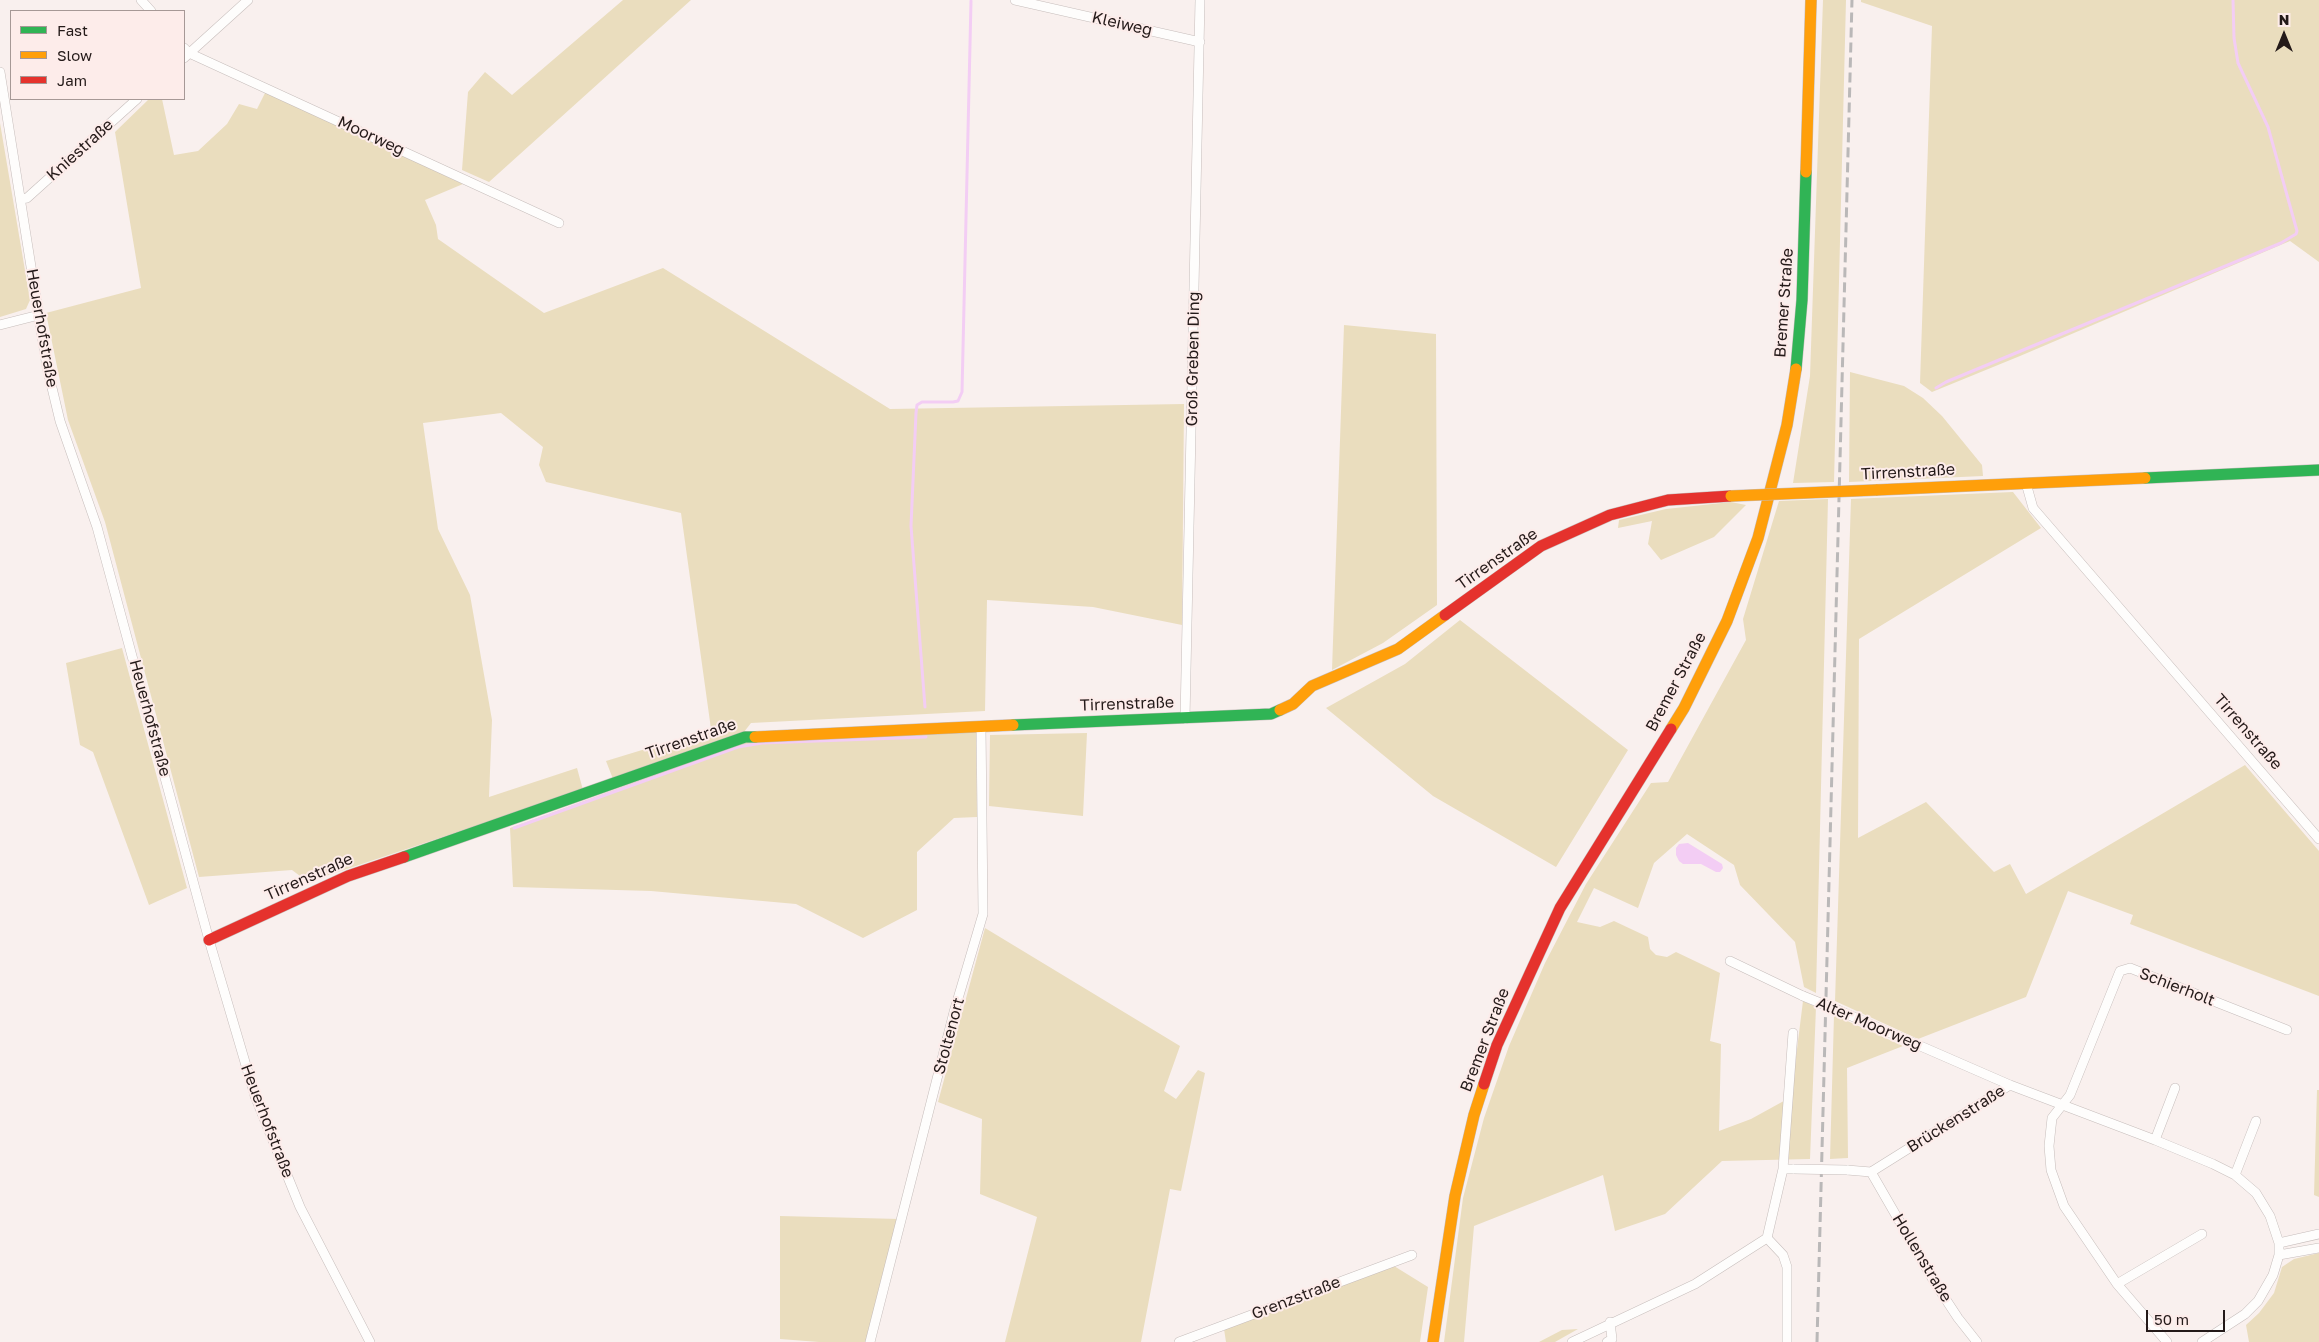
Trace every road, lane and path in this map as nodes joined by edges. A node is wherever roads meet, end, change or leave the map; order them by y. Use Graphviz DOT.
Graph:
graph roads {
  1 [pos="141,0"];
  2 [pos="248,0"];
  3 [pos="1015,0"];
  4 [pos="1200,0"];
  5 [pos="1811,0"];
  6 [pos="150,10"];
  7 [pos="1200,42"];
  8 [pos="185,53"];
  9 [pos="0,72"];
  10 [pos="136,100"];
  11 [pos="21,199"];
  12 [pos="560,223"];
  13 [pos="39,315"];
  14 [pos="0,325"];
  15 [pos="2319,470"];
  16 [pos="2026,483"];
  17 [pos="1185,719"];
  18 [pos="981,726"];
  19 [pos="2319,839"];
  20 [pos="209,940"];
  21 [pos="1730,961"];
  22 [pos="2287,1030"];
  23 [pos="1793,1033"];
  24 [pos="2010,1085"];
  25 [pos="2175,1088"];
  26 [pos="2062,1106"];
  27 [pos="2256,1121"];
  28 [pos="2155,1140"];
  29 [pos="1783,1169"];
  30 [pos="1870,1172"];
  31 [pos="2235,1175"];
  32 [pos="2202,1234"];
  33 [pos="2319,1234"];
  34 [pos="1767,1238"];
  35 [pos="2279,1243"];
  36 [pos="2319,1248"];
  37 [pos="1412,1254"];
  38 [pos="2279,1255"];
  39 [pos="2117,1284"];
  40 [pos="1610,1322"];
  41 [pos="370,1342"];
  42 [pos="870,1342"];
  43 [pos="1179,1342"];
  44 [pos="1433,1342"];
  45 [pos="1572,1342"];
  46 [pos="1607,1342"];
  47 [pos="1786,1342"];
  48 [pos="1977,1342"];
  49 [pos="2167,1342"];
  50 [pos="2202,1342"];
  1 -- 6 [label="street"];
  2 -- 8 [label="street"];
  3 -- 7 [label="street, Kleiweg"];
  4 -- 7 [label="street, Groß Greben Ding"];
  5 -- 44 [label="street, Bremer Straße"];
  7 -- 17 [label="street, Groß Greben Ding"];
  8 -- 12 [label="street, Moorweg"];
  9 -- 11 [label="street, Heuerhofstraße"];
  10 -- 11 [label="street, Kniestraße"];
  11 -- 13 [label="street, Heuerhofstraße"];
  13 -- 14 [label="street"];
  13 -- 20 [label="street, Heuerhofstraße"];
  15 -- 16 [label="street, Tirrenstraße"];
  16 -- 17 [label="street, Tirrenstraße, bridge"];
  16 -- 19 [label="street, Tirrenstraße"];
  17 -- 18 [label="street, Tirrenstraße"];
  18 -- 20 [label="street, Tirrenstraße"];
  18 -- 42 [label="street, Stoltenort"];
  20 -- 41 [label="street, Heuerhofstraße"];
  21 -- 24 [label="street, Alter Moorweg, bridge"];
  22 -- 26 [label="street, Schierholt"];
  23 -- 29 [label="street"];
  24 -- 26 [label="street, Brückenstraße"];
  24 -- 30 [label="street, Brückenstraße"];
  25 -- 28 [label="street"];
  26 -- 28 [label="street, Brückenstraße"];
  26 -- 39 [label="street, Schierholt"];
  27 -- 31 [label="street"];
  28 -- 31 [label="street, Brückenstraße"];
  29 -- 30 [label="street, bridge"];
  29 -- 34 [label="street"];
  30 -- 48 [label="street, Hollenstraße"];
  31 -- 35 [label="street, Brückenstraße"];
  32 -- 39 [label="street"];
  33 -- 35 [label="street"];
  34 -- 40 [label="street"];
  34 -- 47 [label="street"];
  35 -- 38 [label="street, Brückenstraße"];
  36 -- 38 [label="street"];
  37 -- 43 [label="street, Grenzstraße"];
  38 -- 50 [label="street, Brückenstraße"];
  39 -- 49 [label="street, Schierholt"];
  40 -- 45 [label="street"];
  40 -- 46 [label="street"];
}
